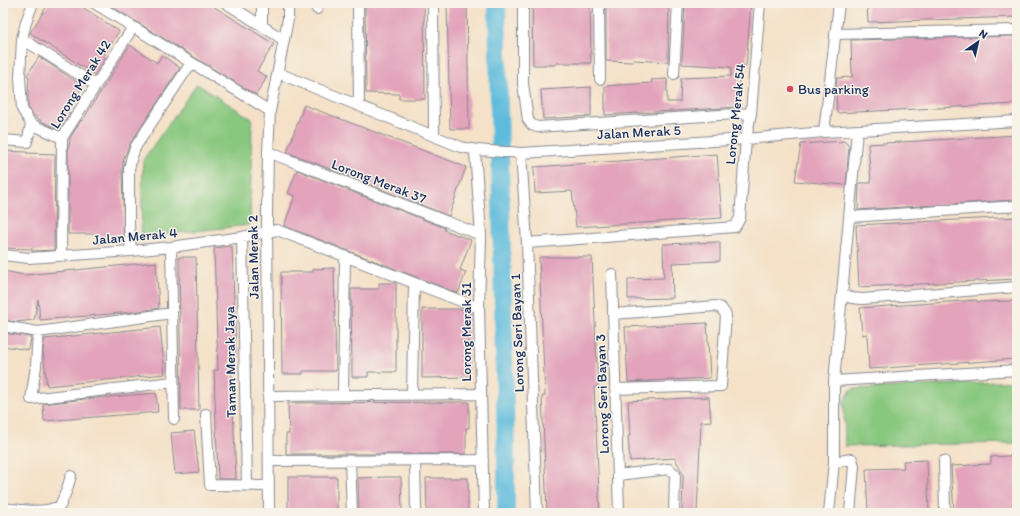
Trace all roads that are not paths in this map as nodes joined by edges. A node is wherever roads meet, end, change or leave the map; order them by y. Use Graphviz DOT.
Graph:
graph roads {
  1 [pos="33,3"];
  2 [pos="94,3"];
  3 [pos="226,3"];
  4 [pos="262,3"];
  5 [pos="288,3"];
  6 [pos="358,3"];
  7 [pos="433,3"];
  8 [pos="523,3"];
  9 [pos="599,3"];
  10 [pos="678,3"];
  11 [pos="760,3"];
  12 [pos="838,3"];
  13 [pos="262,26"];
  14 [pos="133,27"];
  15 [pos="1017,30"];
  16 [pos="835,34"];
  17 [pos="22,38"];
  18 [pos="284,40"];
  19 [pos="191,62"];
  20 [pos="278,73"];
  21 [pos="674,74"];
  22 [pos="600,79"];
  23 [pos="96,85"];
  24 [pos="359,106"];
  25 [pos="270,111"];
  26 [pos="751,113"];
  27 [pos="1017,121"];
  28 [pos="31,124"];
  29 [pos="857,131"];
  30 [pos="824,132"];
  31 [pos="434,136"];
  32 [pos="62,138"];
  33 [pos="3,140"];
  34 [pos="746,140"];
  35 [pos="475,151"];
  36 [pos="268,152"];
  37 [pos="517,153"];
  38 [pos="1017,206"];
  39 [pos="849,217"];
  40 [pos="268,232"];
  41 [pos="481,235"];
  42 [pos="242,237"];
  43 [pos="527,243"];
  44 [pos="171,247"];
  45 [pos="131,251"];
  46 [pos="3,255"];
  47 [pos="61,256"];
  48 [pos="345,256"];
  49 [pos="612,274"];
  50 [pos="414,283"];
  51 [pos="1017,287"];
  52 [pos="842,294"];
  53 [pos="479,308"];
  54 [pos="172,313"];
  55 [pos="613,314"];
  56 [pos="3,326"];
  57 [pos="38,332"];
  58 [pos="1017,370"];
  59 [pos="834,381"];
  60 [pos="173,382"];
  61 [pos="615,389"];
  62 [pos="480,394"];
  63 [pos="412,395"];
  64 [pos="269,396"];
  65 [pos="344,396"];
  66 [pos="206,414"];
  67 [pos="174,419"];
  68 [pos="484,460"];
  69 [pos="269,461"];
  70 [pos="350,461"];
  71 [pos="415,461"];
  72 [pos="944,461"];
  73 [pos="834,462"];
  74 [pos="618,475"];
  75 [pos="71,476"];
  76 [pos="247,486"];
  77 [pos="269,486"];
  78 [pos="3,508"];
  79 [pos="269,513"];
  80 [pos="352,513"];
  81 [pos="416,513"];
  82 [pos="484,513"];
  83 [pos="537,513"];
  84 [pos="619,513"];
  85 [pos="674,513"];
  86 [pos="829,513"];
  87 [pos="850,513"];
  88 [pos="945,513"];
  1 -- 17 [label="street"];
  2 -- 14 [label="street"];
  3 -- 13 [label="street"];
  4 -- 13 [label="street"];
  5 -- 18 [label="street, Jalan Merak 2"];
  6 -- 24 [label="street"];
  7 -- 31 [label="street"];
  8 -- 26 [label="street"];
  9 -- 22 [label="street"];
  10 -- 21 [label="street"];
  11 -- 26 [label="street, Lorong Merak 54"];
  12 -- 16 [label="street"];
  13 -- 18 [label="street"];
  14 -- 19 [label="street"];
  14 -- 23 [label="street, Lorong Merak 42"];
  15 -- 16 [label="street"];
  16 -- 30 [label="street"];
  17 -- 23 [label="street"];
  17 -- 28 [label="street"];
  18 -- 20 [label="street, Jalan Merak 2"];
  19 -- 25 [label="street"];
  19 -- 45 [label="street"];
  20 -- 24 [label="street, Jalan Merak 5"];
  20 -- 25 [label="street, Jalan Merak 2"];
  23 -- 32 [label="street, Lorong Merak 42"];
  24 -- 31 [label="street, Jalan Merak 5"];
  25 -- 36 [label="street, Jalan Merak 2"];
  26 -- 34 [label="street, Lorong Merak 54"];
  27 -- 29 [label="street, Jalan Merak 5"];
  28 -- 32 [label="street"];
  28 -- 33 [label="street"];
  29 -- 30 [label="street, Jalan Merak 5"];
  29 -- 39 [label="street"];
  30 -- 34 [label="street, Jalan Merak 5"];
  31 -- 35 [label="street, Jalan Merak 5"];
  32 -- 47 [label="street, Lorong Merak 42"];
  34 -- 37 [label="street, Jalan Merak 5"];
  34 -- 43 [label="street, Lorong Merak 54"];
  35 -- 37 [label="street, Jalan Merak 5"];
  35 -- 41 [label="street, Lorong Merak 31"];
  36 -- 40 [label="street, Jalan Merak 2"];
  36 -- 41 [label="street, Lorong Merak 37"];
  37 -- 43 [label="street, Lorong Seri Bayan 1"];
  38 -- 39 [label="street"];
  39 -- 52 [label="street"];
  40 -- 42 [label="street, Jalan Merak 4"];
  40 -- 48 [label="street, Jalan Merak 4"];
  40 -- 64 [label="street, Jalan Merak 2"];
  41 -- 53 [label="street, Lorong Merak 31"];
  42 -- 44 [label="street, Jalan Merak 4"];
  42 -- 76 [label="street, Taman Merak Jaya"];
  43 -- 83 [label="street, Lorong Seri Bayan 1"];
  44 -- 45 [label="street, Jalan Merak 4"];
  44 -- 54 [label="street"];
  45 -- 47 [label="street, Jalan Merak 4"];
  46 -- 47 [label="street, Jalan Merak 4"];
  48 -- 50 [label="street, Jalan Merak 4"];
  48 -- 65 [label="street"];
  49 -- 55 [label="street, Lorong Seri Bayan 3"];
  50 -- 53 [label="street, Jalan Merak 4"];
  50 -- 63 [label="street"];
  51 -- 52 [label="street"];
  52 -- 59 [label="street"];
  53 -- 62 [label="street, Lorong Merak 31"];
  54 -- 57 [label="street"];
  54 -- 60 [label="street"];
  55 -- 61 [label="street, Lorong Seri Bayan 3"];
  55 -- 61 [label="street"];
  56 -- 57 [label="street"];
  57 -- 60 [label="street"];
  58 -- 59 [label="street"];
  59 -- 73 [label="street"];
  60 -- 67 [label="street"];
  61 -- 74 [label="street, Lorong Seri Bayan 3"];
  62 -- 63 [label="street"];
  62 -- 68 [label="street, Lorong Merak 31"];
  63 -- 65 [label="street"];
  64 -- 65 [label="street"];
  64 -- 69 [label="street, Jalan Merak 2"];
  66 -- 76 [label="street"];
  68 -- 71 [label="street"];
  68 -- 82 [label="street, Lorong Merak 31"];
  69 -- 70 [label="street"];
  69 -- 77 [label="street, Jalan Merak 2"];
  70 -- 71 [label="street"];
  70 -- 80 [label="street"];
  71 -- 81 [label="street"];
  72 -- 88 [label="street"];
  73 -- 86 [label="street"];
  73 -- 87 [label="street"];
  74 -- 84 [label="street, Lorong Seri Bayan 3"];
  74 -- 85 [label="street"];
  75 -- 78 [label="street"];
  76 -- 77 [label="street"];
  77 -- 79 [label="street, Jalan Merak 2"];
}
